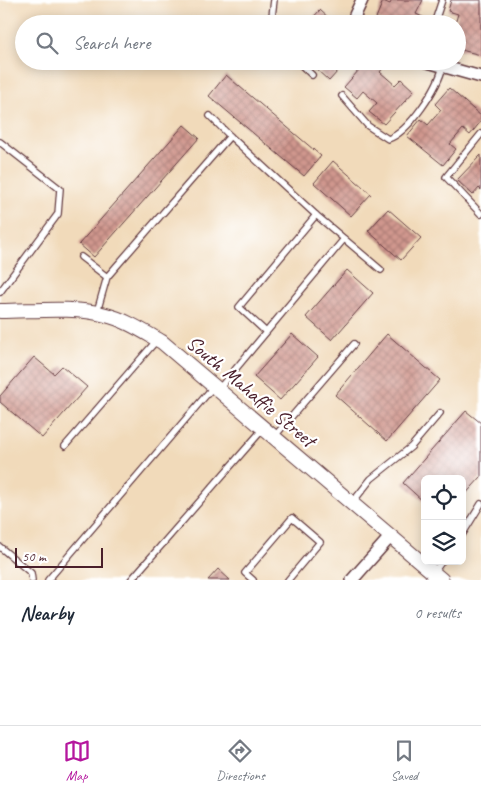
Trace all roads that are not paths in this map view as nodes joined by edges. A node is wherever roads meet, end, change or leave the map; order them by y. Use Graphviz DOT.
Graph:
graph roads {
  1 [pos="274,0"];
  2 [pos="362,0"];
  3 [pos="442,0"];
  4 [pos="272,15"];
  5 [pos="355,15"];
  6 [pos="437,15"];
  7 [pos="307,70"];
  8 [pos="446,70"];
  9 [pos="458,70"];
  10 [pos="312,75"];
  11 [pos="481,77"];
  12 [pos="342,96"];
  13 [pos="210,116"];
  14 [pos="481,134"];
  15 [pos="230,136"];
  16 [pos="0,142"];
  17 [pos="481,214"];
  18 [pos="316,216"];
  19 [pos="344,239"];
  20 [pos="81,257"];
  21 [pos="381,270"];
  22 [pos="107,277"];
  23 [pos="0,292"];
  24 [pos="0,311"];
  25 [pos="97,313"];
  26 [pos="266,332"];
  27 [pos="157,340"];
  28 [pos="354,344"];
  29 [pos="216,388"];
  30 [pos="440,413"];
  31 [pos="269,433"];
  32 [pos="65,446"];
  33 [pos="352,503"];
  34 [pos="481,504"];
  35 [pos="466,528"];
  36 [pos="391,536"];
  37 [pos="0,547"];
  38 [pos="440,565"];
  39 [pos="434,578"];
  40 [pos="32,580"];
  41 [pos="48,580"];
  42 [pos="131,580"];
  43 [pos="253,580"];
  44 [pos="288,580"];
  45 [pos="352,580"];
  1 -- 4 [label="lane"];
  2 -- 5 [label="street"];
  3 -- 6 [label="lane"];
  7 -- 10 [label="lane"];
  8 -- 12 [label="lane"];
  9 -- 11 [label="street"];
  13 -- 15 [label="lane"];
  14 -- 17 [label="lane"];
  15 -- 18 [label="lane"];
  15 -- 22 [label="lane"];
  16 -- 23 [label="lane"];
  18 -- 19 [label="lane"];
  18 -- 26 [label="lane"];
  19 -- 21 [label="lane"];
  19 -- 26 [label="lane"];
  20 -- 22 [label="lane"];
  22 -- 25 [label="lane"];
  24 -- 25 [label="street, South Mahaffie Street"];
  25 -- 27 [label="street, South Mahaffie Street"];
  26 -- 29 [label="lane"];
  27 -- 29 [label="street, South Mahaffie Street"];
  27 -- 32 [label="lane"];
  28 -- 31 [label="lane"];
  29 -- 31 [label="street, South Mahaffie Street"];
  29 -- 41 [label="lane"];
  30 -- 33 [label="lane"];
  31 -- 33 [label="street, South Mahaffie Street"];
  31 -- 42 [label="lane"];
  33 -- 36 [label="street, South Mahaffie Street"];
  34 -- 35 [label="lane"];
  36 -- 39 [label="street, South Mahaffie Street"];
  36 -- 45 [label="street"];
  37 -- 40 [label="lane"];
  38 -- 39 [label="lane"];
  43 -- 44 [label="lane"];
}
